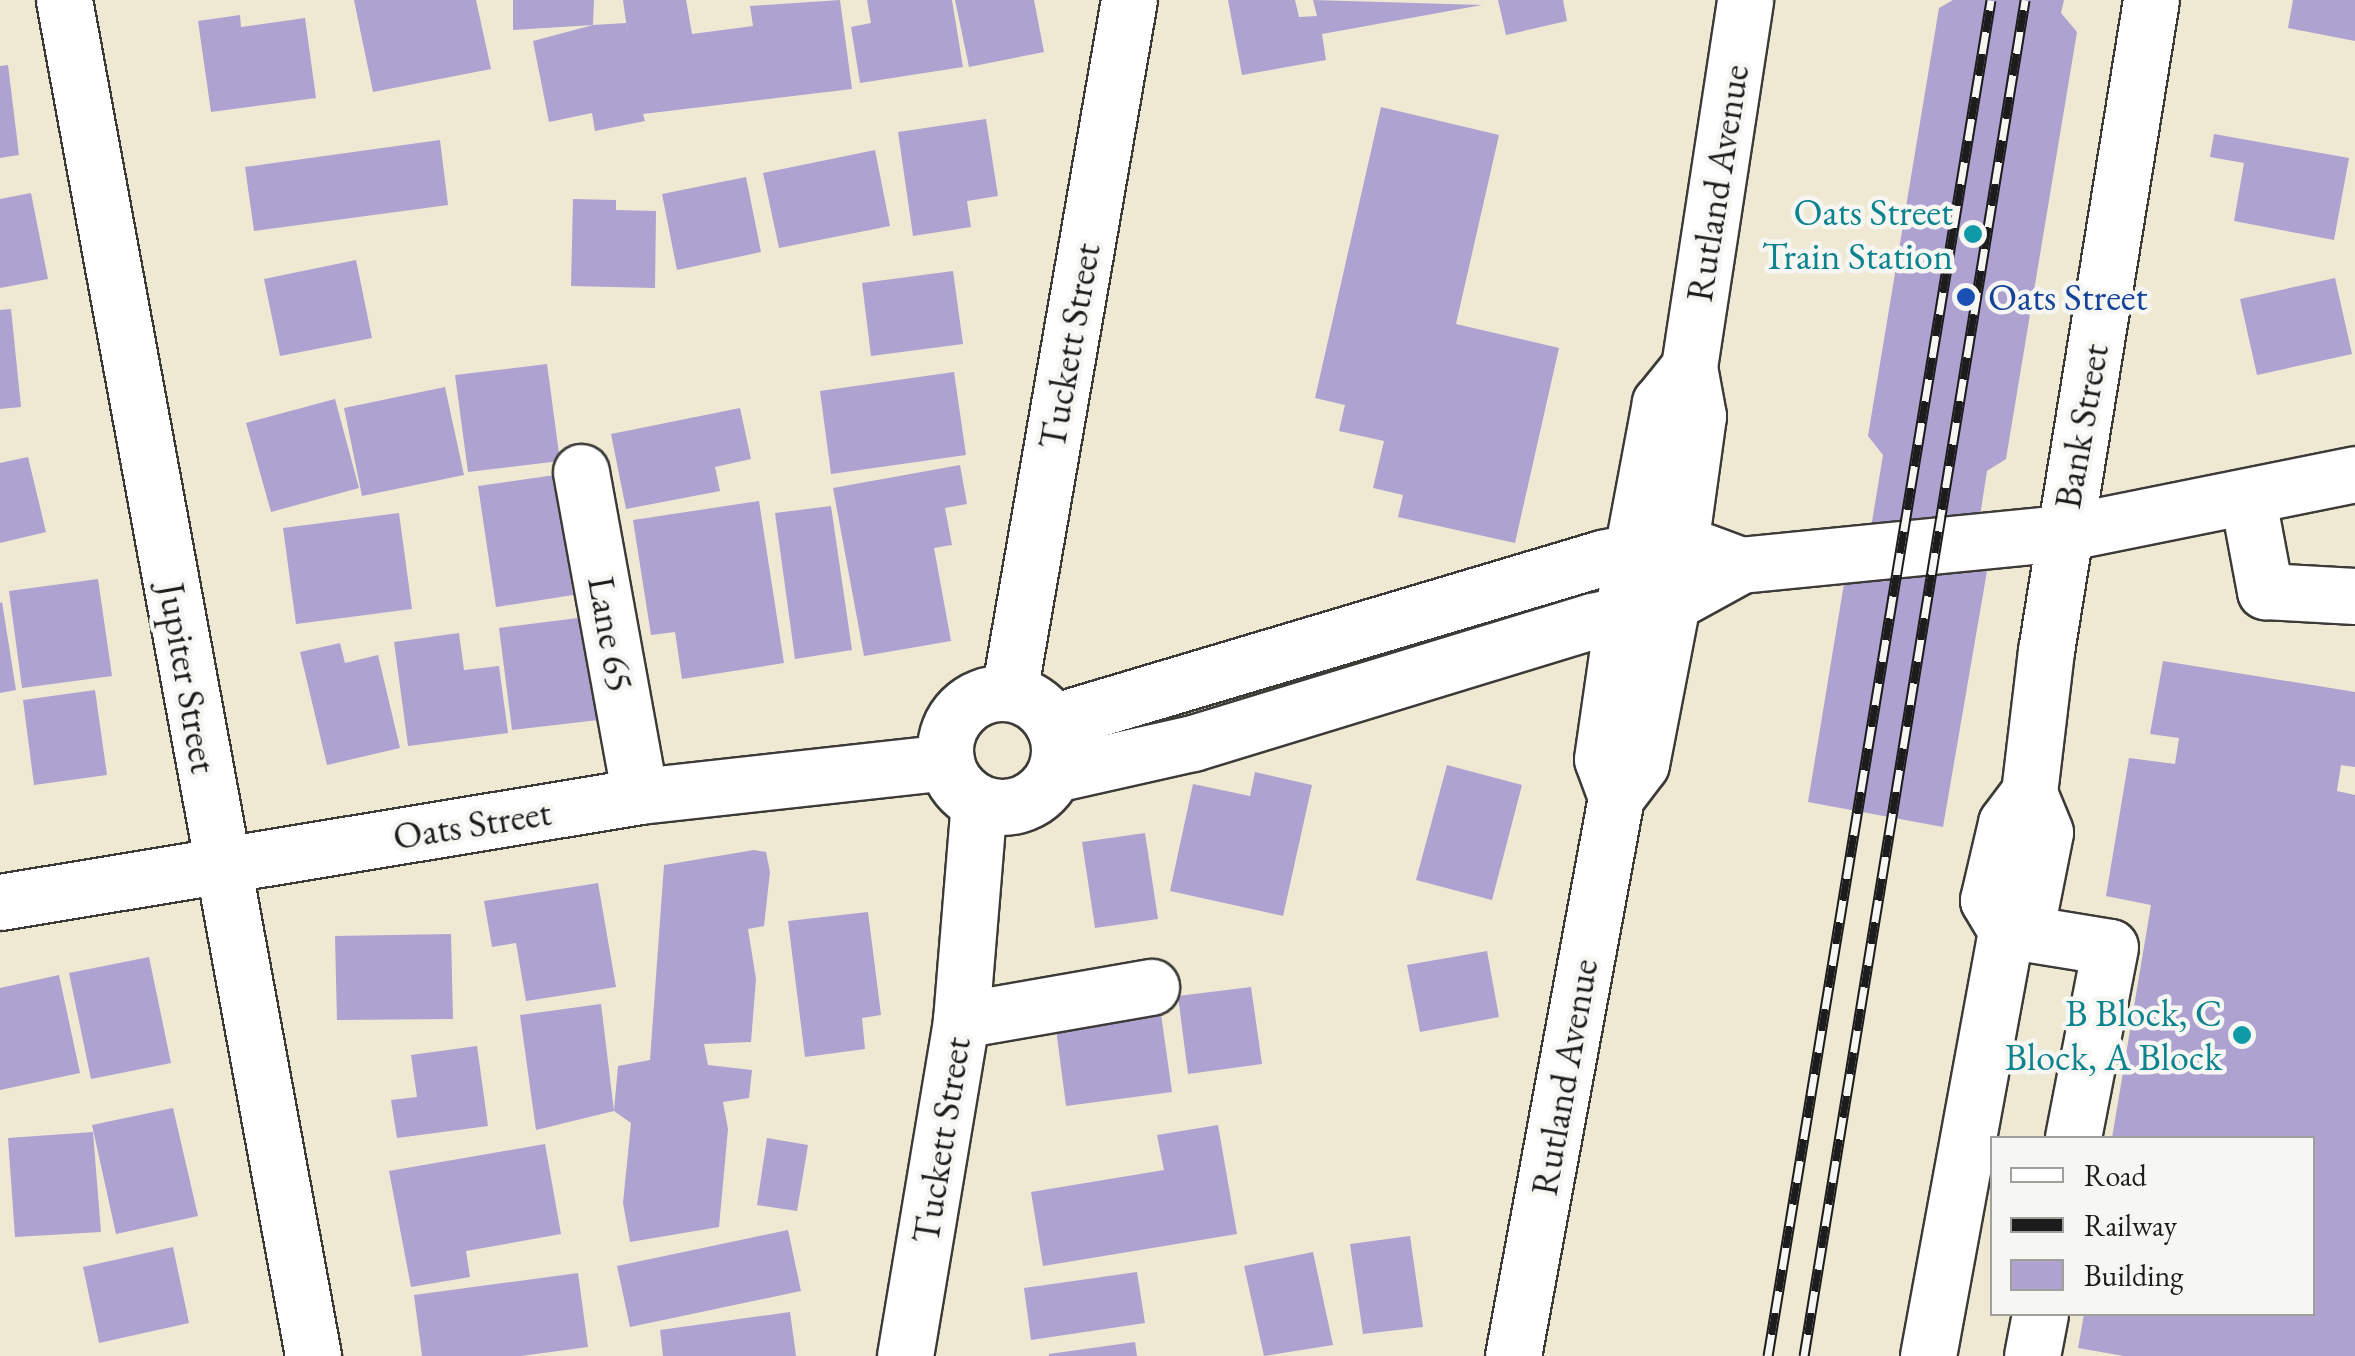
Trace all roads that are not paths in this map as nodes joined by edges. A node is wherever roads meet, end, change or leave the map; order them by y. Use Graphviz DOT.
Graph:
graph roads {
  1 [pos="64,0"];
  2 [pos="1129,0"];
  3 [pos="1745,0"];
  4 [pos="2151,0"];
  5 [pos="581,472"];
  6 [pos="2355,474"];
  7 [pos="2248,500"];
  8 [pos="2063,533"];
  9 [pos="1655,547"];
  10 [pos="1741,565"];
  11 [pos="2355,596"];
  12 [pos="1648,609"];
  13 [pos="1039,730"];
  14 [pos="963,782"];
  15 [pos="640,796"];
  16 [pos="222,864"];
  17 [pos="0,902"];
  18 [pos="2006,930"];
  19 [pos="1150,987"];
  20 [pos="961,1020"];
  21 [pos="2073,1136"];
  22 [pos="2040,1316"];
  23 [pos="1942,1353"];
  24 [pos="313,1356"];
  25 [pos="905,1356"];
  26 [pos="1513,1356"];
  27 [pos="2032,1356"];
  1 -- 16 [label="street, Jupiter Street"];
  2 -- 13 [label="street, Tuckett Street"];
  3 -- 9 [label="street, Rutland Avenue"];
  4 -- 8 [label="street, Bank Street"];
  5 -- 15 [label="street, Lane 65"];
  6 -- 7 [label="street"];
  7 -- 8 [label="street"];
  7 -- 11 [label="street"];
  8 -- 10 [label="street"];
  8 -- 18 [label="street, Bank Street"];
  9 -- 10 [label="street"];
  9 -- 12 [label="street, Rutland Avenue"];
  9 -- 13 [label="street"];
  10 -- 12 [label="street"];
  12 -- 13 [label="street"];
  12 -- 26 [label="street, Rutland Avenue"];
  13 -- 14 [label="street"];
  13 -- 14 [label="street"];
  14 -- 15 [label="street, Oats Street"];
  14 -- 20 [label="street, Tuckett Street"];
  15 -- 16 [label="street, Oats Street"];
  16 -- 17 [label="street, Oats Street"];
  16 -- 24 [label="street, Jupiter Street"];
  18 -- 21 [label="street"];
  18 -- 23 [label="street, Bank Street"];
  19 -- 20 [label="street"];
  20 -- 25 [label="street, Tuckett Street"];
  22 -- 27 [label="street"];
}
